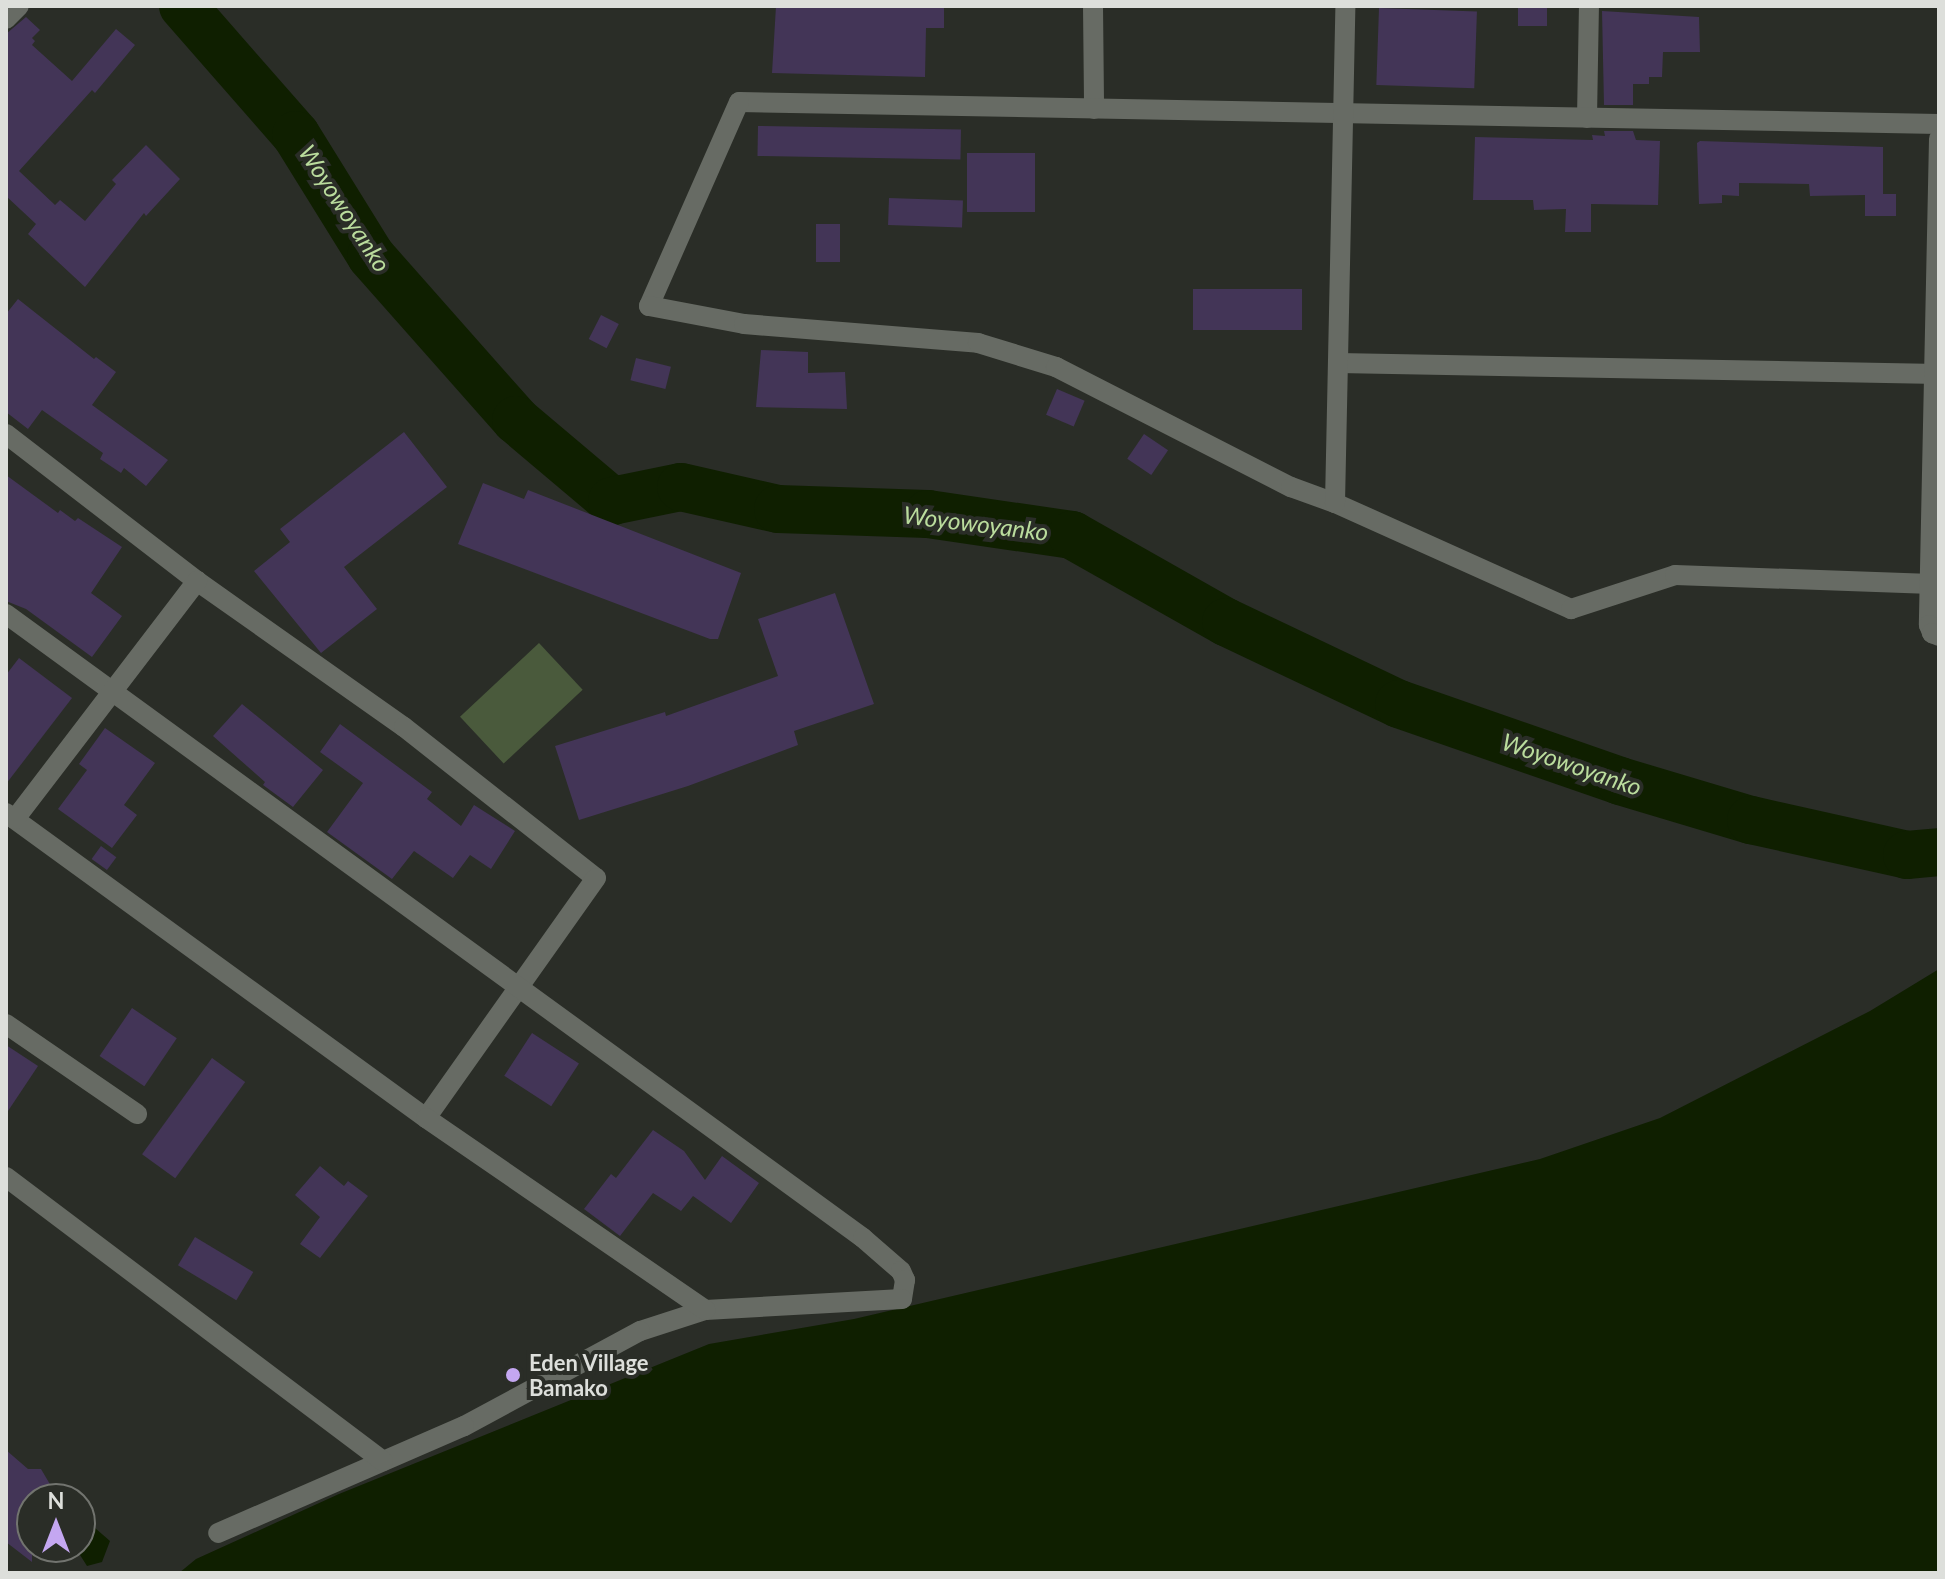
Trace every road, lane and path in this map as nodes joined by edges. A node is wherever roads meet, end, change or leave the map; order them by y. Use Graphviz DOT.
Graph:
graph roads {
  1 [pos="19,6"];
  2 [pos="1093,6"];
  3 [pos="1345,6"];
  4 [pos="1589,6"];
  5 [pos="6,19"];
  6 [pos="1094,109"];
  7 [pos="1343,113"];
  8 [pos="1587,118"];
  9 [pos="1939,124"];
  10 [pos="1939,139"];
  11 [pos="1338,363"];
  12 [pos="1937,374"];
  13 [pos="6,434"];
  14 [pos="1335,503"];
  15 [pos="197,581"];
  16 [pos="1935,584"];
  17 [pos="6,614"];
  18 [pos="1939,636"];
  19 [pos="113,692"];
  20 [pos="11,816"];
  21 [pos="519,987"];
  22 [pos="6,1024"];
  23 [pos="137,1114"];
  24 [pos="426,1118"];
  25 [pos="6,1177"];
  26 [pos="705,1310"];
  27 [pos="383,1461"];
  28 [pos="218,1533"];
  1 -- 5 [label="street"];
  2 -- 6 [label="street"];
  3 -- 7 [label="street"];
  4 -- 8 [label="street"];
  6 -- 7 [label="street"];
  6 -- 14 [label="street"];
  7 -- 8 [label="street"];
  7 -- 11 [label="street"];
  8 -- 9 [label="street"];
  10 -- 12 [label="street"];
  11 -- 12 [label="street"];
  11 -- 14 [label="street"];
  12 -- 16 [label="street"];
  13 -- 15 [label="street"];
  14 -- 16 [label="street"];
  15 -- 19 [label="street"];
  15 -- 21 [label="street"];
  16 -- 18 [label="street"];
  17 -- 19 [label="street"];
  19 -- 20 [label="street"];
  19 -- 21 [label="street"];
  20 -- 24 [label="street"];
  21 -- 24 [label="street"];
  21 -- 26 [label="street"];
  22 -- 23 [label="street"];
  24 -- 26 [label="street"];
  25 -- 27 [label="street"];
  26 -- 27 [label="street"];
  27 -- 28 [label="street"];
}
